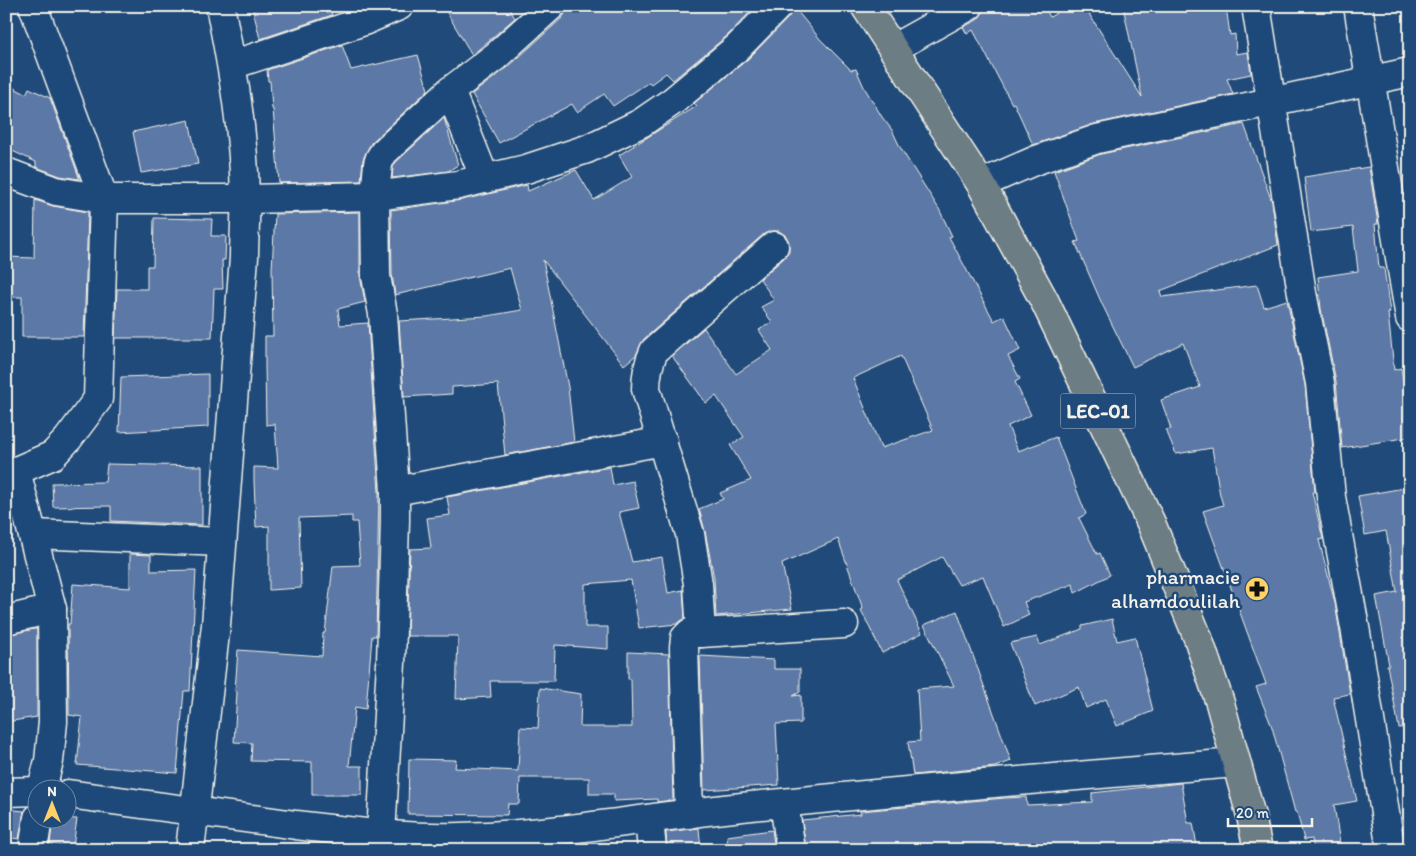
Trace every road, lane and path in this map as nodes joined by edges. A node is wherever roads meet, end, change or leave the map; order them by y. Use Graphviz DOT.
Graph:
graph roads {
  1 [pos="33,6"];
  2 [pos="220,6"];
  3 [pos="398,6"];
  4 [pos="551,6"];
  5 [pos="778,6"];
  6 [pos="865,6"];
  7 [pos="969,6"];
  8 [pos="1256,6"];
  9 [pos="1358,6"];
  10 [pos="894,48"];
  11 [pos="232,65"];
  12 [pos="1410,72"];
  13 [pos="1372,80"];
  14 [pos="450,91"];
  15 [pos="1270,102"];
  16 [pos="6,172"];
  17 [pos="485,179"];
  18 [pos="981,184"];
  19 [pos="374,196"];
  20 [pos="104,199"];
  21 [pos="245,199"];
  22 [pos="1403,239"];
  23 [pos="774,246"];
  24 [pos="1410,318"];
  25 [pos="662,441"];
  26 [pos="11,471"];
  27 [pos="395,491"];
  28 [pos="33,534"];
  29 [pos="222,542"];
  30 [pos="52,609"];
  31 [pos="6,620"];
  32 [pos="844,624"];
  33 [pos="701,633"];
  34 [pos="1236,763"];
  35 [pos="45,778"];
  36 [pos="28,791"];
  37 [pos="6,792"];
  38 [pos="78,795"];
  39 [pos="784,803"];
  40 [pos="195,812"];
  41 [pos="690,814"];
  42 [pos="649,819"];
  43 [pos="36,828"];
  44 [pos="390,839"];
  45 [pos="340,840"];
  46 [pos="519,842"];
  47 [pos="33,850"];
  48 [pos="190,850"];
  49 [pos="652,850"];
  50 [pos="791,850"];
  51 [pos="1258,850"];
  52 [pos="1390,850"];
  1 -- 20 [label="street"];
  2 -- 11 [label="street"];
  3 -- 11 [label="street"];
  4 -- 14 [label="street"];
  5 -- 17 [label="street"];
  6 -- 10 [label="highway, LEC-01"];
  7 -- 10 [label="street"];
  8 -- 15 [label="street"];
  9 -- 13 [label="street"];
  10 -- 18 [label="highway, LEC-01"];
  11 -- 21 [label="street"];
  12 -- 13 [label="street"];
  13 -- 15 [label="street"];
  13 -- 22 [label="street"];
  14 -- 17 [label="street"];
  14 -- 19 [label="street"];
  15 -- 18 [label="street"];
  15 -- 52 [label="street"];
  16 -- 20 [label="street"];
  17 -- 19 [label="street"];
  18 -- 34 [label="highway, LEC-01"];
  19 -- 21 [label="street"];
  19 -- 27 [label="street"];
  20 -- 21 [label="street"];
  20 -- 26 [label="street"];
  21 -- 29 [label="street"];
  22 -- 24 [label="street"];
  23 -- 25 [label="street"];
  25 -- 27 [label="street"];
  25 -- 33 [label="street"];
  26 -- 28 [label="street"];
  27 -- 44 [label="street"];
  28 -- 29 [label="street"];
  28 -- 30 [label="street"];
  29 -- 40 [label="street"];
  30 -- 31 [label="street"];
  30 -- 35 [label="street"];
  32 -- 33 [label="street"];
  33 -- 41 [label="street"];
  34 -- 39 [label="street"];
  34 -- 51 [label="highway, LEC-01"];
  36 -- 37 [label="street"];
  38 -- 40 [label="street"];
  39 -- 41 [label="street"];
  39 -- 50 [label="street"];
  40 -- 45 [label="street"];
  40 -- 48 [label="street"];
  41 -- 42 [label="street"];
  42 -- 46 [label="street"];
  42 -- 49 [label="street"];
  43 -- 47 [label="street"];
  44 -- 45 [label="street"];
  44 -- 46 [label="street"];
}
